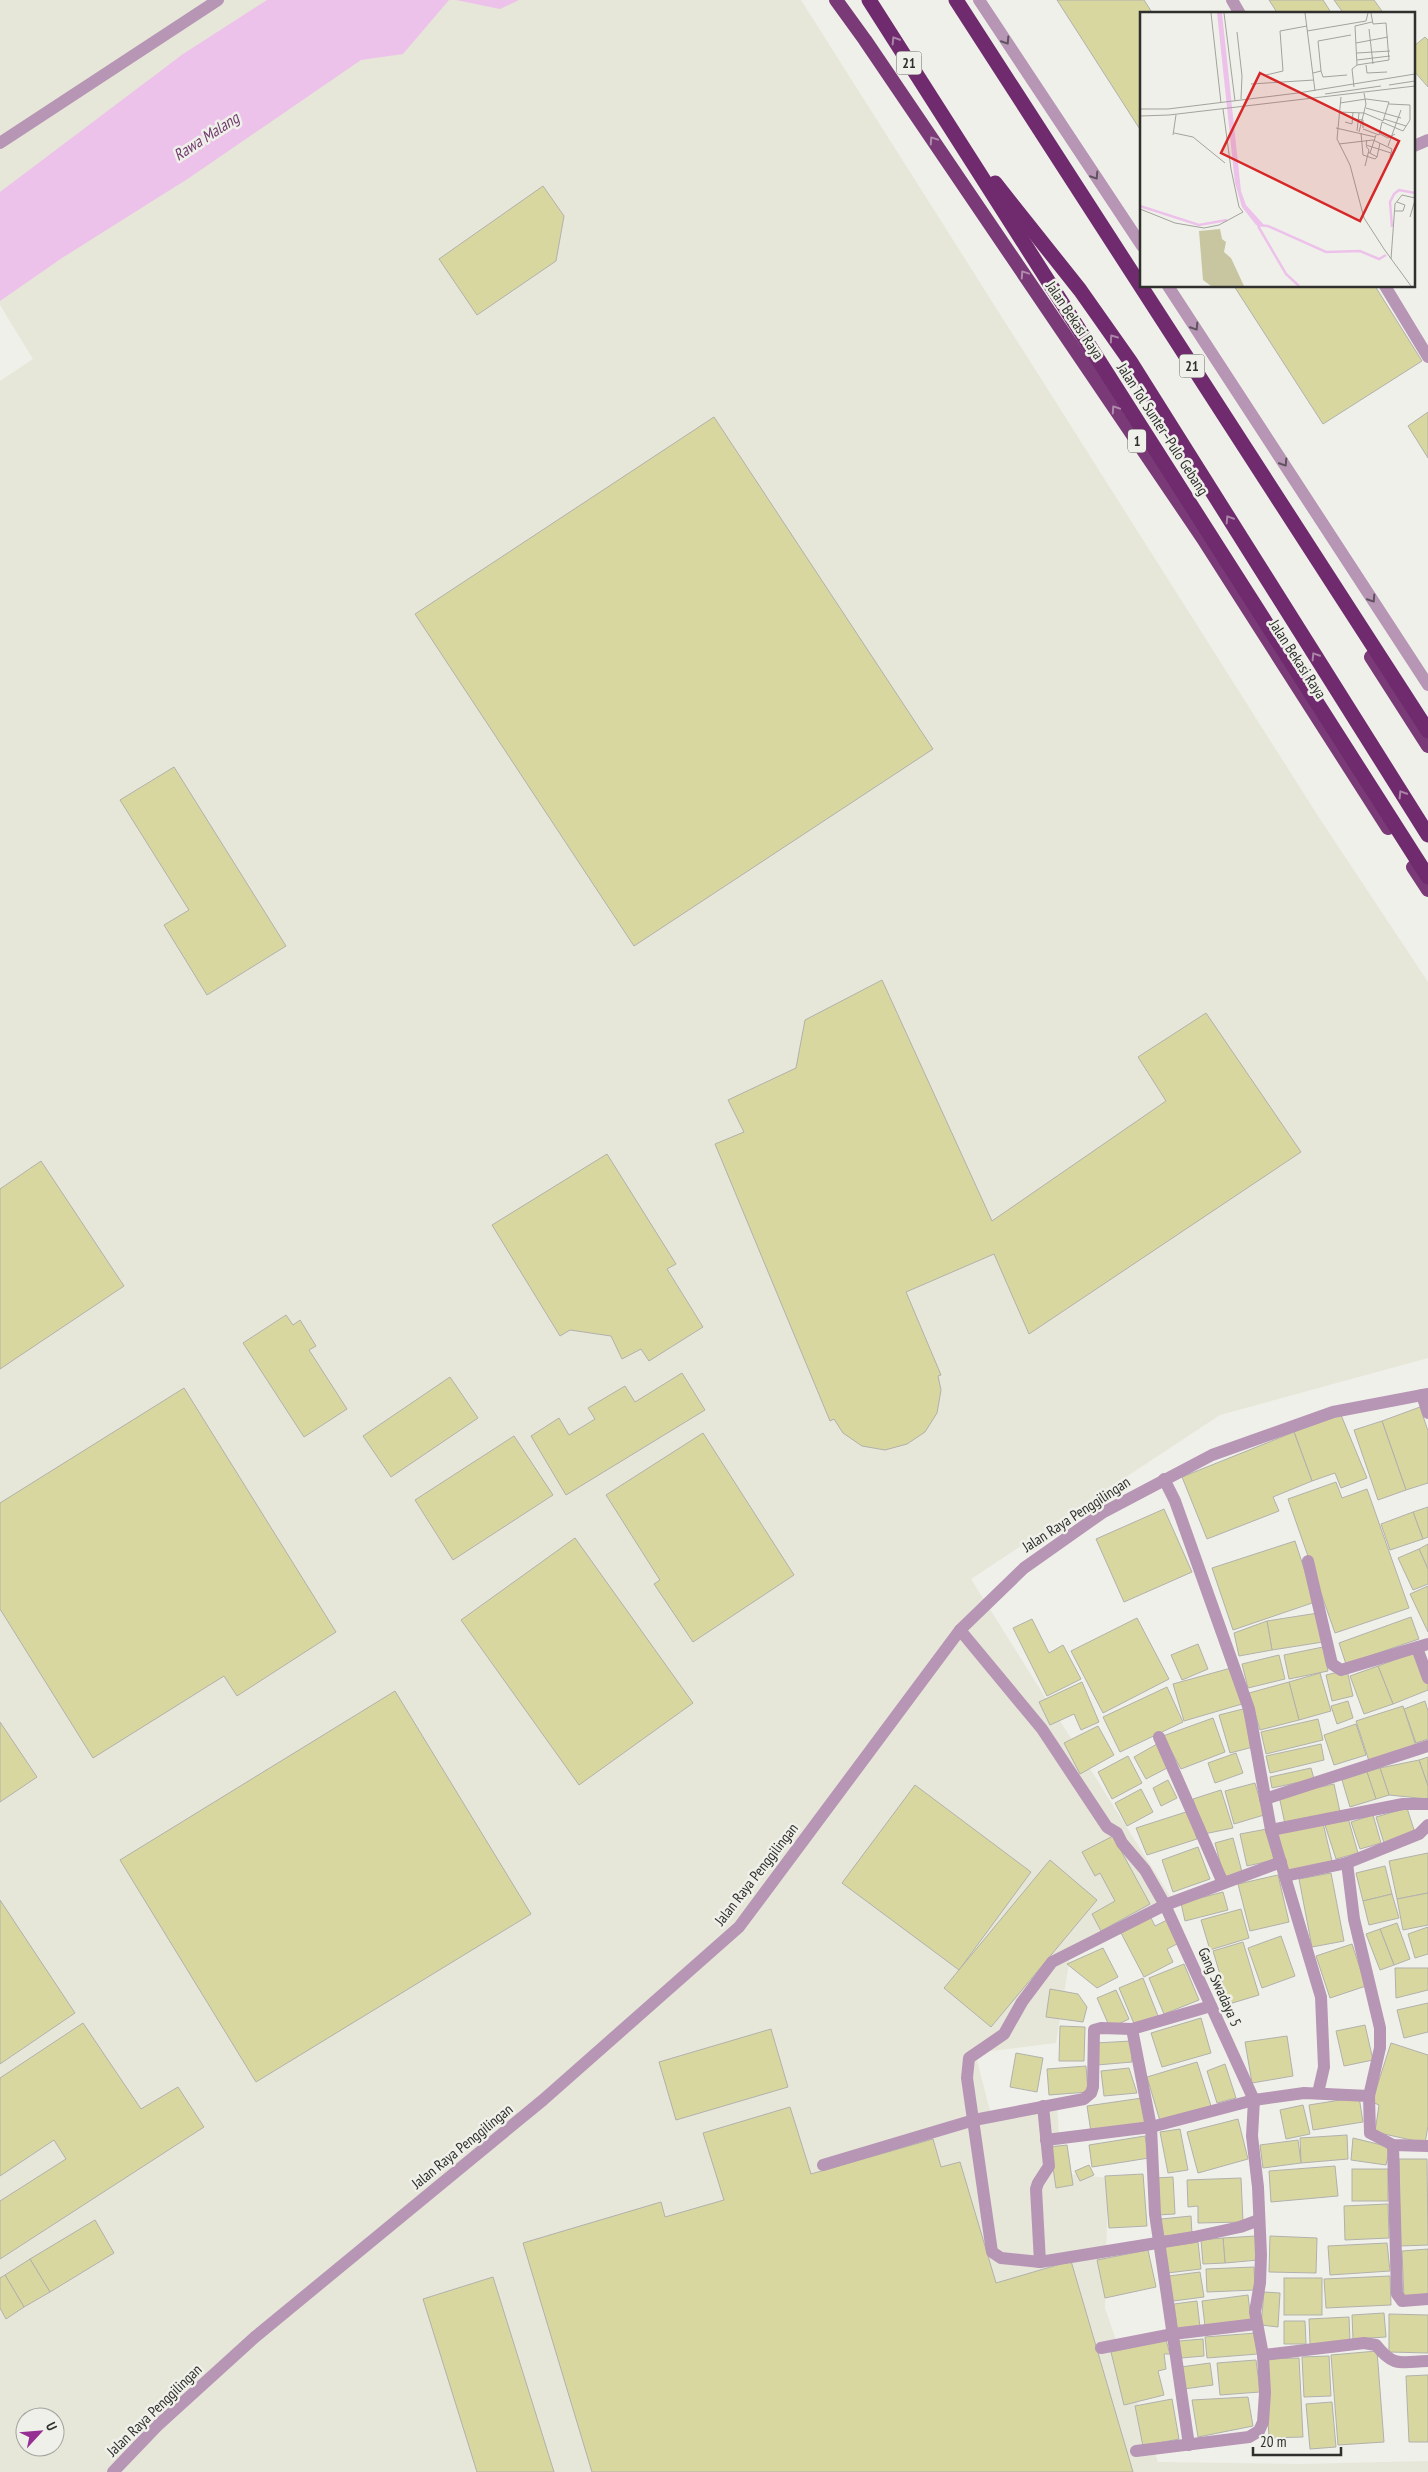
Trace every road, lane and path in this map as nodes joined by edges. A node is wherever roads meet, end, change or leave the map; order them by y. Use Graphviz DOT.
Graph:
graph roads {
  1 [pos="218,0"];
  2 [pos="836,0"];
  3 [pos="869,0"];
  4 [pos="954,0"];
  5 [pos="979,0"];
  6 [pos="1232,0"];
  7 [pos="1239,12"];
  8 [pos="949,125"];
  9 [pos="1428,140"];
  10 [pos="0,143"];
  11 [pos="1416,145"];
  12 [pos="1140,243"];
  13 [pos="1140,287"];
  14 [pos="1141,288"];
  15 [pos="1169,288"];
  16 [pos="1386,288"];
  17 [pos="1428,357"];
  18 [pos="1428,685"];
  19 [pos="1428,731"];
  20 [pos="1428,746"];
  21 [pos="1428,835"];
  22 [pos="1428,877"];
  23 [pos="1428,890"];
  24 [pos="1425,1394"];
  25 [pos="1428,1413"];
  26 [pos="1164,1479"];
  27 [pos="1308,1561"];
  28 [pos="960,1630"];
  29 [pos="1423,1646"];
  30 [pos="1428,1678"];
  31 [pos="1159,1737"];
  32 [pos="1428,1746"];
  33 [pos="1265,1798"];
  34 [pos="1428,1804"];
  35 [pos="1428,1825"];
  36 [pos="1271,1830"];
  37 [pos="1281,1862"];
  38 [pos="1347,1863"];
  39 [pos="1285,1876"];
  40 [pos="1223,1883"];
  41 [pos="1165,1905"];
  42 [pos="1211,2006"];
  43 [pos="1132,2029"];
  44 [pos="1318,2094"];
  45 [pos="1369,2096"];
  46 [pos="1254,2100"];
  47 [pos="1043,2106"];
  48 [pos="974,2120"];
  49 [pos="1152,2127"];
  50 [pos="1046,2140"];
  51 [pos="1393,2145"];
  52 [pos="1428,2146"];
  53 [pos="822,2165"];
  54 [pos="1259,2220"];
  55 [pos="1158,2241"];
  56 [pos="1040,2262"];
  57 [pos="1428,2299"];
  58 [pos="1256,2324"];
  59 [pos="1173,2334"];
  60 [pos="1101,2348"];
  61 [pos="1263,2355"];
  62 [pos="1428,2361"];
  63 [pos="1189,2445"];
  64 [pos="1136,2451"];
  65 [pos="113,2472"];
  1 -- 10 [label="street"];
  23 -- 2 [label="highway, Jalan Bekasi Raya / 1, one-way"];
  8 -- 3 [label="highway, Jalan Tol Sunter–Pulo Gebang / 21, one-way"];
  4 -- 13 [label="highway, 21"];
  4 -- 20 [label="highway"];
  5 -- 12 [label="street, one-way"];
  6 -- 7 [label="street"];
  21 -- 8 [label="highway, one-way"];
  8 -- 22 [label="highway, Jalan Tol Sunter–Pulo Gebang"];
  9 -- 11 [label="street"];
  14 -- 19 [label="highway, 21"];
  15 -- 18 [label="street, one-way"];
  16 -- 17 [label="street"];
  24 -- 25 [label="street"];
  24 -- 26 [label="street, Jalan Raya Penggilingan"];
  26 -- 28 [label="street, Jalan Raya Penggilingan"];
  26 -- 33 [label="street"];
  27 -- 29 [label="street"];
  28 -- 41 [label="street, Gang Swadaya 5"];
  28 -- 65 [label="street, Jalan Raya Penggilingan"];
  29 -- 30 [label="street"];
  31 -- 40 [label="street"];
  32 -- 33 [label="street"];
  33 -- 36 [label="street"];
  34 -- 36 [label="street"];
  35 -- 38 [label="street"];
  36 -- 37 [label="street"];
  37 -- 39 [label="street"];
  37 -- 40 [label="street"];
  38 -- 39 [label="street"];
  38 -- 45 [label="street"];
  39 -- 44 [label="street"];
  40 -- 41 [label="street"];
  41 -- 42 [label="street, Gang Swadaya 5"];
  41 -- 48 [label="street"];
  42 -- 43 [label="street"];
  42 -- 46 [label="street, Gang Swadaya 5"];
  43 -- 47 [label="street"];
  43 -- 49 [label="street"];
  44 -- 45 [label="street"];
  44 -- 46 [label="street"];
  45 -- 51 [label="street"];
  46 -- 49 [label="street"];
  46 -- 54 [label="street, Gang Swadaya 5"];
  47 -- 48 [label="street"];
  47 -- 50 [label="street"];
  48 -- 53 [label="street"];
  48 -- 56 [label="street"];
  49 -- 50 [label="street"];
  49 -- 55 [label="street"];
  50 -- 56 [label="street"];
  51 -- 52 [label="street"];
  51 -- 57 [label="street"];
  54 -- 55 [label="street"];
  54 -- 58 [label="street, Gang Swadaya 5"];
  55 -- 56 [label="street"];
  55 -- 59 [label="street"];
  58 -- 59 [label="street"];
  58 -- 61 [label="street, Gang Swadaya 5"];
  59 -- 60 [label="street"];
  59 -- 63 [label="street"];
  61 -- 62 [label="street"];
  61 -- 63 [label="street, Gang Swadaya 5"];
  63 -- 64 [label="street"];
}
